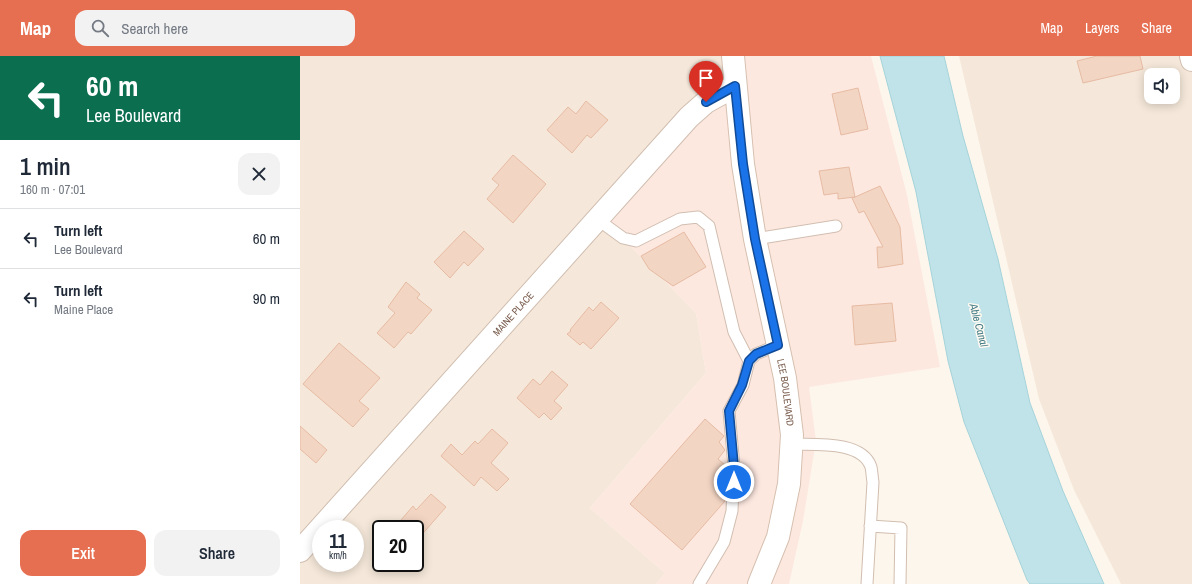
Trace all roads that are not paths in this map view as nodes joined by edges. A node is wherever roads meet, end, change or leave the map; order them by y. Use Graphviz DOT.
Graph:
graph roads {
  1 [pos="733,56"];
  2 [pos="1191,56"];
  3 [pos="1192,60"];
  4 [pos="735,86"];
  5 [pos="597,219"];
  6 [pos="836,226"];
  7 [pos="755,239"];
  8 [pos="778,345"];
  9 [pos="749,361"];
  10 [pos="792,444"];
  11 [pos="870,526"];
  12 [pos="300,551"];
  13 [pos="700,584"];
  14 [pos="759,584"];
  15 [pos="867,584"];
  16 [pos="900,584"];
  1 -- 4 [label="street, LEE BOULEVARD"];
  2 -- 3 [label="street"];
  4 -- 5 [label="street, MAINE PLACE"];
  4 -- 7 [label="street, LEE BOULEVARD"];
  5 -- 9 [label="lane"];
  5 -- 12 [label="street, MAINE PLACE"];
  6 -- 7 [label="lane"];
  7 -- 8 [label="street, LEE BOULEVARD"];
  8 -- 9 [label="lane"];
  8 -- 10 [label="street, LEE BOULEVARD"];
  9 -- 13 [label="lane"];
  10 -- 11 [label="lane"];
  10 -- 14 [label="street, LEE BOULEVARD"];
  11 -- 15 [label="lane"];
  11 -- 16 [label="lane"];
}
